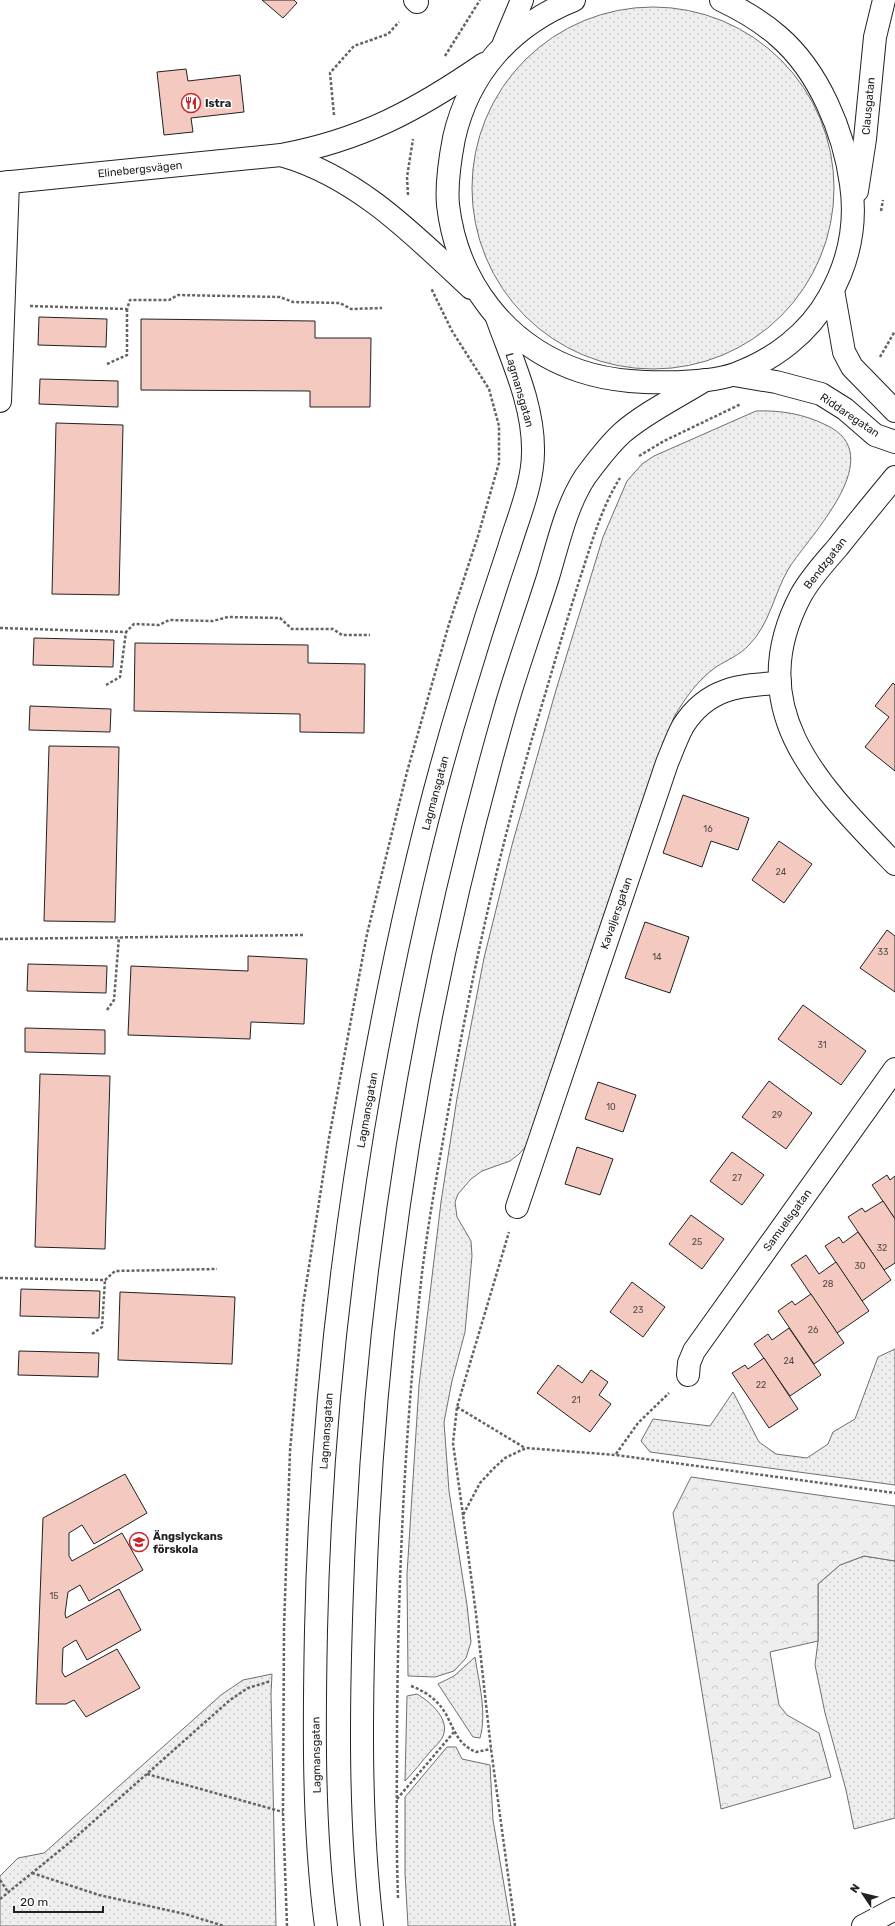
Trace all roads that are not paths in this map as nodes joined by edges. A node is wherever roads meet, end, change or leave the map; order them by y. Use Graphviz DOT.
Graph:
graph roads {
  1 [pos="522,0"];
  2 [pos="574,0"];
  3 [pos="721,0"];
  4 [pos="884,0"];
  5 [pos="504,44"];
  6 [pos="488,61"];
  7 [pos="281,155"];
  8 [pos="4,183"];
  9 [pos="854,212"];
  10 [pos="833,290"];
  11 [pos="482,298"];
  12 [pos="497,318"];
  13 [pos="734,375"];
  14 [pos="705,380"];
  15 [pos="0,401"];
  16 [pos="895,411"];
  17 [pos="895,442"];
  18 [pos="895,476"];
  19 [pos="780,684"];
  20 [pos="895,864"];
  21 [pos="895,1069"];
  22 [pos="517,1207"];
  23 [pos="688,1375"];
  24 [pos="895,1909"];
  25 [pos="326,1926"];
  26 [pos="372,1926"];
  27 [pos="863,1926"];
  1 -- 5 [label="main road"];
  2 -- 5 [label="main road"];
  3 -- 9 [label="main road"];
  4 -- 9 [label="main road, Clausgatan"];
  5 -- 6 [label="main road"];
  6 -- 7 [label="main road, Elinebergsvägen"];
  6 -- 11 [label="main road"];
  7 -- 8 [label="main road, Elinebergsvägen"];
  7 -- 11 [label="main road, Elinebergsvägen"];
  8 -- 15 [label="main road"];
  9 -- 10 [label="main road"];
  10 -- 13 [label="main road"];
  10 -- 16 [label="main road"];
  11 -- 12 [label="main road"];
  12 -- 14 [label="main road"];
  12 -- 25 [label="main road, Lagmansgatan"];
  13 -- 14 [label="main road"];
  13 -- 17 [label="main road, Riddaregatan"];
  14 -- 26 [label="main road"];
  18 -- 19 [label="main road, Bendzgatan"];
  19 -- 20 [label="main road, Bendzgatan"];
  19 -- 22 [label="main road, Kavaljersgatan"];
  21 -- 23 [label="main road, Samuelsgatan"];
  24 -- 27 [label="main road"];
}
